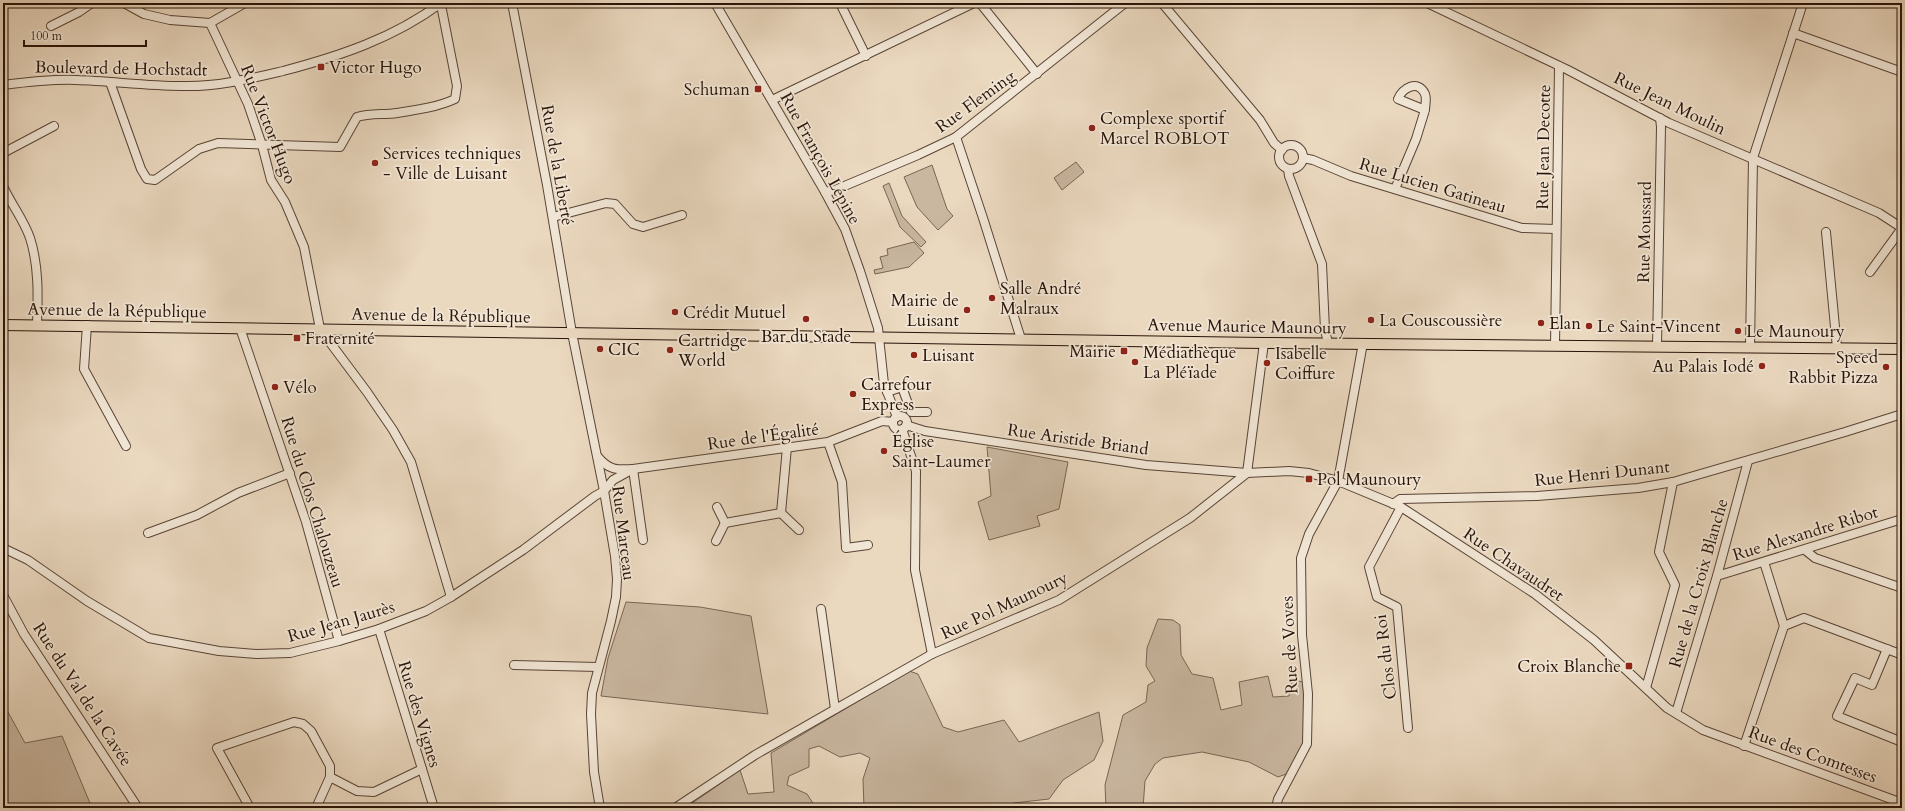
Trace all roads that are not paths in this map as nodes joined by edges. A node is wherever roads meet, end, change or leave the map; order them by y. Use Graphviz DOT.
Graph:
graph roads {
  1 [pos="92,3"];
  2 [pos="124,3"];
  3 [pos="245,3"];
  4 [pos="512,3"];
  5 [pos="715,3"];
  6 [pos="840,3"];
  7 [pos="974,3"];
  8 [pos="980,3"];
  9 [pos="1125,3"];
  10 [pos="1162,3"];
  11 [pos="1427,3"];
  12 [pos="1803,3"];
  13 [pos="440,4"];
  14 [pos="210,23"];
  15 [pos="51,26"];
  16 [pos="1793,33"];
  17 [pos="866,56"];
  18 [pos="1559,66"];
  19 [pos="1902,72"];
  20 [pos="1037,74"];
  21 [pos="110,82"];
  22 [pos="238,82"];
  23 [pos="3,85"];
  24 [pos="772,100"];
  25 [pos="1425,110"];
  26 [pos="1660,118"];
  27 [pos="54,126"];
  28 [pos="956,137"];
  29 [pos="262,145"];
  30 [pos="1282,150"];
  31 [pos="3,154"];
  32 [pos="1303,158"];
  33 [pos="1753,158"];
  34 [pos="1288,169"];
  35 [pos="3,186"];
  36 [pos="1394,189"];
  37 [pos="825,192"];
  38 [pos="682,215"];
  39 [pos="553,217"];
  40 [pos="1902,228"];
  41 [pos="1556,229"];
  42 [pos="1826,232"];
  43 [pos="1870,272"];
  44 [pos="3,325"];
  45 [pos="37,325"];
  46 [pos="87,326"];
  47 [pos="240,328"];
  48 [pos="320,329"];
  49 [pos="572,332"];
  50 [pos="879,337"];
  51 [pos="1020,339"];
  52 [pos="1264,343"];
  53 [pos="1328,343"];
  54 [pos="1363,343"];
  55 [pos="1554,346"];
  56 [pos="1657,347"];
  57 [pos="1750,348"];
  58 [pos="1837,348"];
  59 [pos="1902,349"];
  60 [pos="887,392"];
  61 [pos="927,412"];
  62 [pos="1902,414"];
  63 [pos="895,419"];
  64 [pos="904,427"];
  65 [pos="828,442"];
  66 [pos="126,446"];
  67 [pos="787,447"];
  68 [pos="597,456"];
  69 [pos="1748,461"];
  70 [pos="633,469"];
  71 [pos="290,473"];
  72 [pos="1247,473"];
  73 [pos="1338,481"];
  74 [pos="1673,482"];
  75 [pos="604,491"];
  76 [pos="1393,504"];
  77 [pos="717,507"];
  78 [pos="1401,507"];
  79 [pos="781,513"];
  80 [pos="1902,519"];
  81 [pos="726,523"];
  82 [pos="800,530"];
  83 [pos="148,533"];
  84 [pos="643,540"];
  85 [pos="716,541"];
  86 [pos="868,545"];
  87 [pos="3,548"];
  88 [pos="1805,550"];
  89 [pos="1764,562"];
  90 [pos="1717,576"];
  91 [pos="1902,588"];
  92 [pos="3,595"];
  93 [pos="451,597"];
  94 [pos="821,609"];
  95 [pos="1784,626"];
  96 [pos="379,629"];
  97 [pos="339,641"];
  98 [pos="1887,649"];
  99 [pos="932,654"];
  100 [pos="1900,654"];
  101 [pos="514,665"];
  102 [pos="598,667"];
  103 [pos="1646,688"];
  104 [pos="835,710"];
  105 [pos="1676,713"];
  106 [pos="1408,728"];
  107 [pos="1902,742"];
  108 [pos="1740,744"];
  109 [pos="422,769"];
  110 [pos="330,777"];
  111 [pos="1902,803"];
  112 [pos="138,808"];
  113 [pos="250,808"];
  114 [pos="316,808"];
  115 [pos="434,808"];
  116 [pos="600,808"];
  117 [pos="675,808"];
  118 [pos="1276,808"];
  1 -- 15 [label="street"];
  2 -- 14 [label="street"];
  3 -- 14 [label="street"];
  4 -- 39 [label="street, Rue de la Liberté"];
  5 -- 24 [label="street, Rue François Lépine"];
  6 -- 17 [label="street"];
  7 -- 17 [label="street"];
  8 -- 20 [label="street"];
  9 -- 20 [label="street, Rue Fleming"];
  10 -- 30 [label="street"];
  11 -- 18 [label="street, Rue Jean Moulin"];
  12 -- 16 [label="street"];
  13 -- 22 [label="street, Boulevard de Hochstadt"];
  13 -- 29 [label="street"];
  14 -- 22 [label="street, Rue Victor Hugo"];
  16 -- 19 [label="street"];
  16 -- 33 [label="street"];
  17 -- 24 [label="street"];
  18 -- 26 [label="street, Rue Jean Moulin"];
  18 -- 41 [label="street, Rue Jean Decotte"];
  20 -- 28 [label="street, Rue Fleming"];
  21 -- 22 [label="street, Boulevard de Hochstadt"];
  21 -- 23 [label="street, Boulevard de Hochstadt"];
  21 -- 29 [label="street"];
  22 -- 29 [label="street, Rue Victor Hugo"];
  24 -- 37 [label="street, Rue François Lépine"];
  25 -- 36 [label="street"];
  26 -- 33 [label="street, Rue Jean Moulin"];
  26 -- 56 [label="street, Rue Moussard"];
  27 -- 31 [label="street"];
  28 -- 37 [label="street, Rue Fleming"];
  28 -- 51 [label="street"];
  29 -- 48 [label="street, Rue Victor Hugo"];
  30 -- 32 [label="street"];
  30 -- 34 [label="street"];
  32 -- 34 [label="street"];
  32 -- 36 [label="street, Rue Lucien Gatineau"];
  33 -- 40 [label="street, Rue Jean Moulin"];
  33 -- 57 [label="street"];
  34 -- 53 [label="street"];
  35 -- 45 [label="street"];
  36 -- 41 [label="street, Rue Lucien Gatineau"];
  37 -- 50 [label="street, Rue François Lépine"];
  38 -- 39 [label="street"];
  39 -- 49 [label="street, Rue de la Liberté"];
  40 -- 43 [label="street"];
  41 -- 55 [label="street, Rue Jean Decotte"];
  42 -- 58 [label="street"];
  44 -- 45 [label="main road, Avenue de la République"];
  45 -- 46 [label="main road, Avenue de la République"];
  46 -- 47 [label="main road, Avenue de la République"];
  46 -- 66 [label="street"];
  47 -- 48 [label="main road, Avenue de la République"];
  47 -- 71 [label="street, Rue du Clos Chalouzeau"];
  48 -- 49 [label="main road, Avenue de la République"];
  48 -- 93 [label="street"];
  49 -- 50 [label="main road, Avenue de la République"];
  49 -- 68 [label="street, Rue Marceau"];
  50 -- 51 [label="main road, Avenue Maurice Maunoury"];
  50 -- 60 [label="street, Rue François Lépine"];
  51 -- 52 [label="main road, Avenue Maurice Maunoury"];
  52 -- 53 [label="main road, Avenue Maurice Maunoury"];
  52 -- 72 [label="street"];
  53 -- 54 [label="main road, Avenue Maurice Maunoury"];
  54 -- 55 [label="main road, Avenue Maurice Maunoury"];
  54 -- 73 [label="street, Rue de Voves"];
  55 -- 56 [label="main road, Avenue Maurice Maunoury"];
  56 -- 57 [label="main road, Avenue Maurice Maunoury"];
  57 -- 58 [label="main road, Avenue Maurice Maunoury"];
  58 -- 59 [label="main road, Avenue Maurice Maunoury"];
  60 -- 61 [label="street"];
  60 -- 63 [label="street, Rue François Lépine"];
  62 -- 69 [label="street, Rue Henri Dunant"];
  63 -- 64 [label="street"];
  63 -- 65 [label="street, Rue de l'Égalité"];
  64 -- 72 [label="street, Rue Aristide Briand"];
  64 -- 99 [label="street"];
  65 -- 67 [label="street, Rue de l'Égalité"];
  65 -- 86 [label="street"];
  67 -- 70 [label="street, Rue de l'Égalité"];
  67 -- 79 [label="street"];
  68 -- 70 [label="street, Rue de l'Égalité"];
  68 -- 75 [label="street, Rue Marceau"];
  69 -- 74 [label="street, Rue Henri Dunant"];
  69 -- 90 [label="street, Rue de la Croix Blanche"];
  70 -- 75 [label="street, Rue de l'Égalité"];
  70 -- 84 [label="street"];
  71 -- 83 [label="street"];
  71 -- 97 [label="street, Rue du Clos Chalouzeau"];
  72 -- 73 [label="street, Rue Chavaudret"];
  72 -- 99 [label="street, Rue Pol Maunoury"];
  73 -- 76 [label="street, Rue Chavaudret"];
  73 -- 118 [label="street, Rue de Voves"];
  74 -- 76 [label="street, Rue Henri Dunant"];
  74 -- 103 [label="street"];
  75 -- 93 [label="street, Rue Jean Jaurès"];
  75 -- 102 [label="street, Rue Marceau"];
  76 -- 78 [label="street, Rue Chavaudret"];
  77 -- 81 [label="street"];
  78 -- 103 [label="street, Rue Chavaudret"];
  78 -- 106 [label="street, Clos du Roi"];
  79 -- 81 [label="street"];
  79 -- 82 [label="street"];
  80 -- 88 [label="street, Rue Alexandre Ribot"];
  81 -- 85 [label="street"];
  87 -- 97 [label="street, Rue Jean Jaurès"];
  88 -- 89 [label="street, Rue Alexandre Ribot"];
  88 -- 91 [label="street"];
  89 -- 90 [label="street, Rue Alexandre Ribot"];
  89 -- 95 [label="street"];
  90 -- 105 [label="street, Rue de la Croix Blanche"];
  92 -- 112 [label="street, Rue du Val de la Cavée"];
  93 -- 96 [label="street, Rue Jean Jaurès"];
  94 -- 104 [label="street"];
  95 -- 98 [label="street"];
  95 -- 108 [label="street"];
  96 -- 97 [label="street, Rue Jean Jaurès"];
  96 -- 109 [label="street, Rue des Vignes"];
  98 -- 100 [label="street"];
  98 -- 107 [label="street"];
  99 -- 104 [label="street, Rue Pol Maunoury"];
  101 -- 102 [label="street"];
  102 -- 116 [label="street, Rue Marceau"];
  103 -- 105 [label="street, Rue Chavaudret"];
  104 -- 117 [label="street, Rue Pol Maunoury"];
  105 -- 108 [label="street, Rue Chavaudret"];
  108 -- 111 [label="street, Rue des Comtesses"];
  109 -- 110 [label="street"];
  109 -- 115 [label="street, Rue des Vignes"];
  110 -- 113 [label="street"];
  110 -- 114 [label="street"];
}
